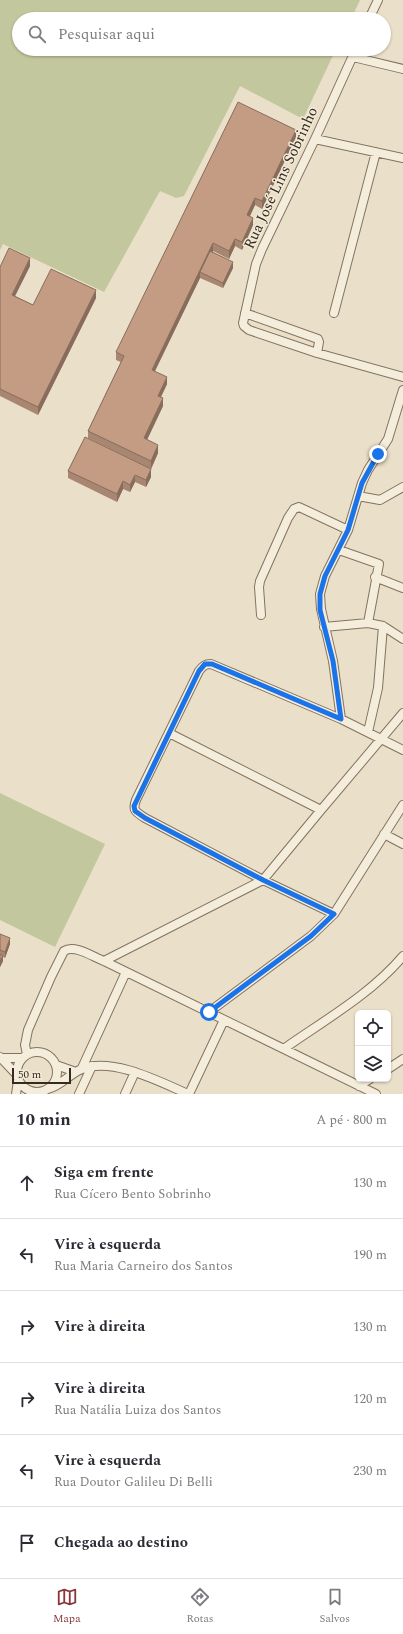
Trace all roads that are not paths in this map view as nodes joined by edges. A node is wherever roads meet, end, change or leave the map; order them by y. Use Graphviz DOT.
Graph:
graph roads {
  1 [pos="378,0"];
  2 [pos="372,12"];
  3 [pos="353,56"];
  4 [pos="363,56"];
  5 [pos="403,69"];
  6 [pos="315,139"];
  7 [pos="376,152"];
  8 [pos="403,158"];
  9 [pos="334,313"];
  10 [pos="245,314"];
  11 [pos="317,353"];
  12 [pos="403,377"];
  13 [pos="403,390"];
  14 [pos="403,487"];
  15 [pos="358,496"];
  16 [pos="348,530"];
  17 [pos="339,550"];
  18 [pos="376,577"];
  19 [pos="403,588"];
  20 [pos="261,616"];
  21 [pos="368,623"];
  22 [pos="383,626"];
  23 [pos="324,627"];
  24 [pos="403,639"];
  25 [pos="403,713"];
  26 [pos="341,719"];
  27 [pos="368,732"];
  28 [pos="169,733"];
  29 [pos="381,739"];
  30 [pos="403,750"];
  31 [pos="403,805"];
  32 [pos="321,810"];
  33 [pos="384,834"];
  34 [pos="403,844"];
  35 [pos="263,880"];
  36 [pos="334,914"];
  37 [pos="403,956"];
  38 [pos="104,961"];
  39 [pos="126,972"];
  40 [pos="209,1012"];
  41 [pos="224,1020"];
  42 [pos="285,1048"];
  43 [pos="25,1056"];
  44 [pos="1,1057"];
  45 [pos="403,1059"];
  46 [pos="56,1065"];
  47 [pos="92,1066"];
  48 [pos="391,1067"];
  49 [pos="79,1070"];
  50 [pos="135,1072"];
  51 [pos="18,1078"];
  52 [pos="48,1089"];
  53 [pos="362,1089"];
  54 [pos="33,1093"];
  55 [pos="16,1094"];
  56 [pos="79,1094"];
  57 [pos="125,1094"];
  58 [pos="189,1094"];
  59 [pos="376,1094"];
  1 -- 2 [label="street"];
  3 -- 6 [label="street, Rua José Lins Sobrinho"];
  4 -- 5 [label="street"];
  6 -- 7 [label="street"];
  6 -- 10 [label="street, Rua José Lins Sobrinho"];
  7 -- 8 [label="street"];
  7 -- 9 [label="street"];
  10 -- 11 [label="street, Rua José Lins Sobrinho"];
  10 -- 11 [label="street"];
  11 -- 12 [label="street"];
  13 -- 15 [label="street"];
  14 -- 15 [label="street"];
  15 -- 16 [label="street"];
  16 -- 17 [label="street"];
  16 -- 20 [label="street"];
  17 -- 18 [label="street"];
  17 -- 23 [label="street"];
  18 -- 19 [label="street"];
  18 -- 21 [label="street"];
  21 -- 22 [label="street"];
  21 -- 23 [label="street"];
  22 -- 24 [label="street"];
  22 -- 27 [label="street"];
  23 -- 26 [label="street"];
  25 -- 29 [label="street"];
  26 -- 27 [label="street"];
  26 -- 28 [label="street"];
  27 -- 29 [label="street"];
  28 -- 32 [label="street"];
  28 -- 35 [label="street"];
  29 -- 30 [label="street"];
  29 -- 32 [label="street"];
  31 -- 33 [label="street"];
  32 -- 35 [label="street"];
  33 -- 34 [label="street"];
  33 -- 36 [label="street"];
  35 -- 36 [label="street"];
  35 -- 38 [label="street"];
  36 -- 40 [label="street"];
  37 -- 42 [label="street"];
  38 -- 39 [label="street"];
  38 -- 43 [label="street"];
  39 -- 40 [label="street"];
  39 -- 49 [label="street"];
  40 -- 41 [label="street"];
  41 -- 42 [label="street"];
  41 -- 58 [label="street"];
  42 -- 53 [label="street"];
  43 -- 44 [label="street"];
  43 -- 46 [label="street"];
  43 -- 51 [label="street"];
  44 -- 51 [label="street"];
  45 -- 48 [label="street"];
  46 -- 49 [label="street"];
  46 -- 52 [label="street"];
  47 -- 49 [label="street"];
  47 -- 50 [label="street"];
  47 -- 56 [label="street"];
  49 -- 52 [label="street"];
  50 -- 57 [label="street"];
  50 -- 58 [label="street"];
  51 -- 54 [label="street"];
  51 -- 55 [label="street"];
  52 -- 54 [label="street"];
  53 -- 59 [label="street"];
}
